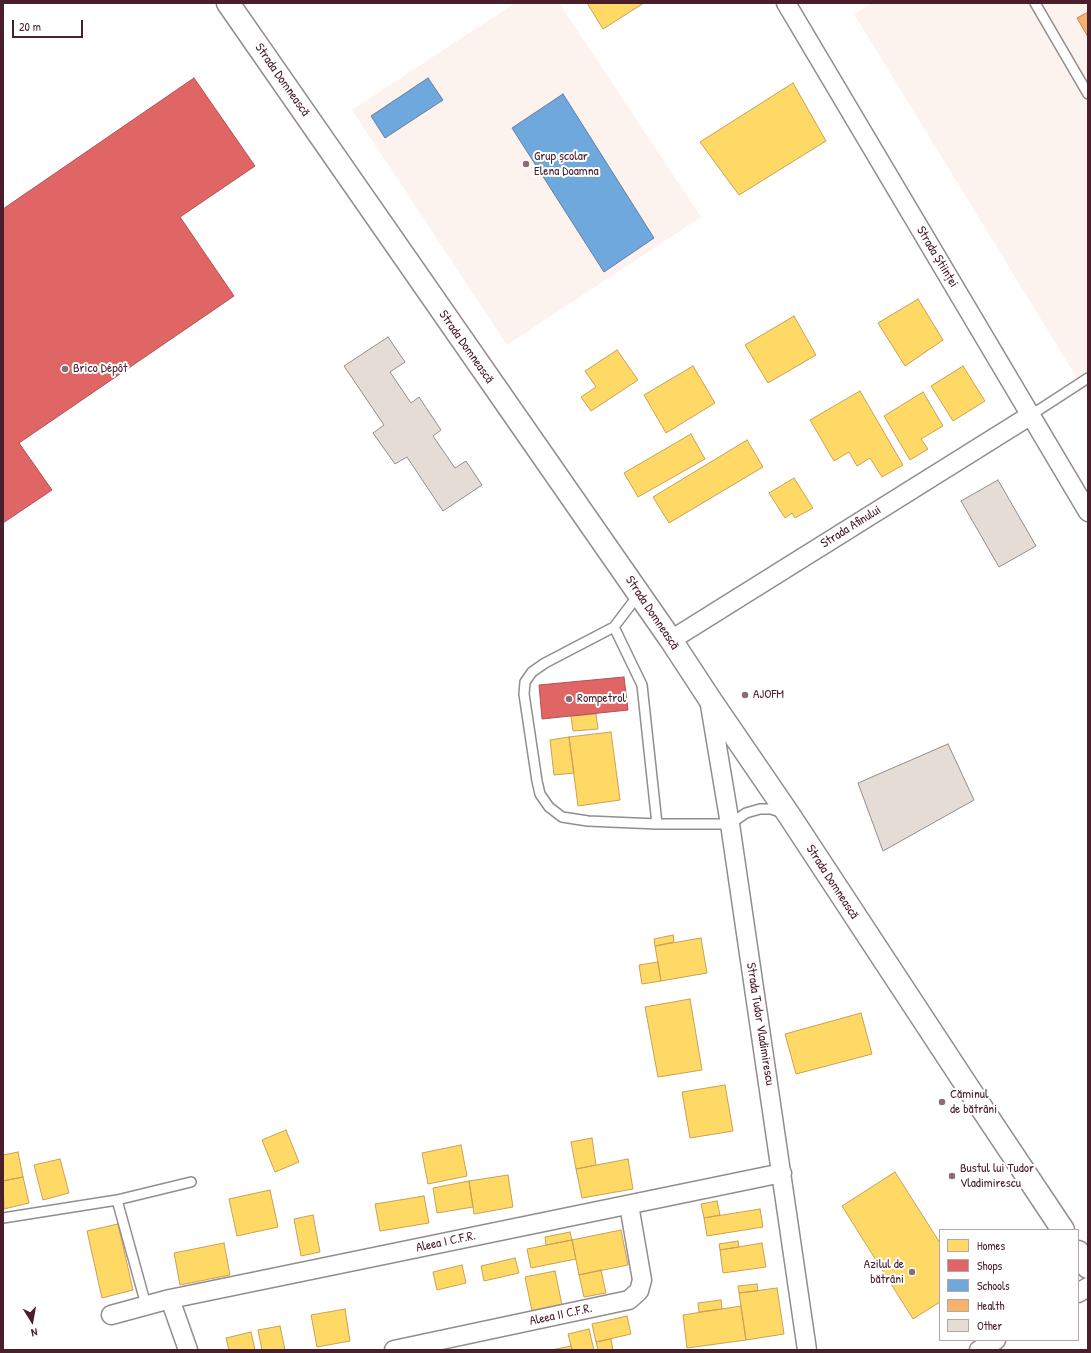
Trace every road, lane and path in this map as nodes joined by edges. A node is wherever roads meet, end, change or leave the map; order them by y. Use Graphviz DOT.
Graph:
graph roads {
  1 [pos="228,3"];
  2 [pos="786,3"];
  3 [pos="1035,3"];
  4 [pos="1088,94"];
  5 [pos="1088,378"];
  6 [pos="1031,415"];
  7 [pos="1088,512"];
  8 [pos="639,594"];
  9 [pos="614,627"];
  10 [pos="671,640"];
  11 [pos="709,698"];
  12 [pos="789,815"];
  13 [pos="657,824"];
  14 [pos="730,824"];
  15 [pos="782,1173"];
  16 [pos="191,1182"];
  17 [pos="117,1200"];
  18 [pos="629,1205"];
  19 [pos="3,1218"];
  20 [pos="1062,1229"];
  21 [pos="1079,1254"];
  22 [pos="1088,1267"];
  23 [pos="1088,1287"];
  24 [pos="1079,1292"];
  25 [pos="170,1299"];
  26 [pos="146,1305"];
  27 [pos="111,1315"];
  28 [pos="994,1341"];
  29 [pos="188,1350"];
  30 [pos="394,1350"];
  31 [pos="808,1350"];
  32 [pos="979,1350"];
  1 -- 8 [label="main road, Strada Domnească"];
  2 -- 6 [label="street, Strada Științei"];
  3 -- 4 [label="lane"];
  5 -- 6 [label="lane"];
  6 -- 7 [label="street, Strada Științei"];
  6 -- 10 [label="street, Strada Afinului"];
  8 -- 9 [label="lane"];
  8 -- 10 [label="main road, Strada Domnească"];
  9 -- 13 [label="lane"];
  9 -- 13 [label="lane"];
  10 -- 11 [label="main road, Strada Domnească"];
  11 -- 12 [label="main road, Strada Domnească"];
  11 -- 14 [label="street, Strada Tudor Vladimirescu"];
  12 -- 14 [label="lane"];
  12 -- 20 [label="main road, Strada Domnească"];
  13 -- 14 [label="lane"];
  14 -- 15 [label="street, Strada Tudor Vladimirescu"];
  15 -- 18 [label="street, Aleea I C.F.R."];
  15 -- 31 [label="street, Strada Tudor Vladimirescu"];
  16 -- 17 [label="lane"];
  17 -- 19 [label="lane"];
  17 -- 26 [label="lane"];
  18 -- 25 [label="street, Aleea I C.F.R."];
  18 -- 30 [label="street, Aleea II C.F.R."];
  21 -- 22 [label="main road"];
  23 -- 24 [label="street"];
  25 -- 26 [label="street, Aleea I C.F.R."];
  25 -- 29 [label="street"];
  26 -- 27 [label="street, Aleea I C.F.R."];
  28 -- 32 [label="street"];
}
